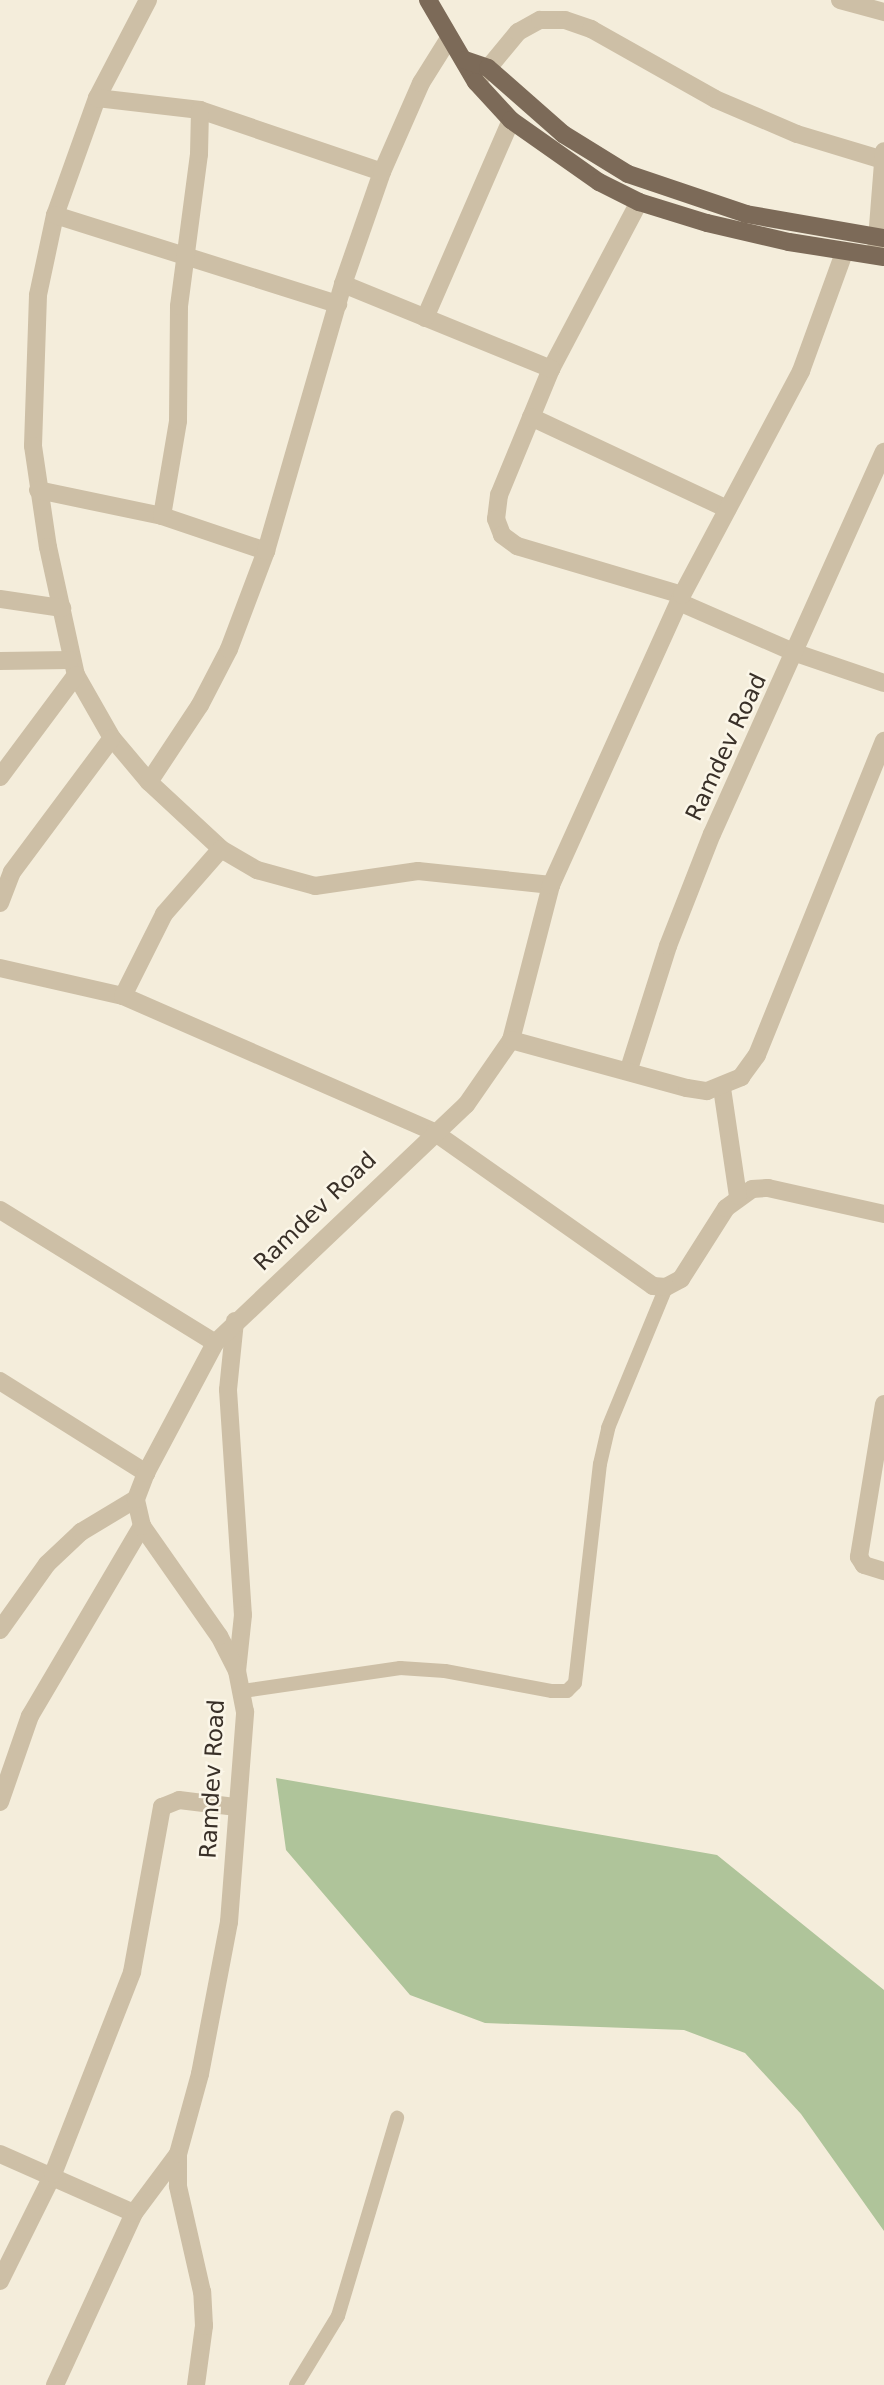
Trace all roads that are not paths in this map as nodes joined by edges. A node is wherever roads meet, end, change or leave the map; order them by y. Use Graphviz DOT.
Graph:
graph roads {
  1 [pos="148,0"];
  2 [pos="428,0"];
  3 [pos="840,0"];
  4 [pos="884,12"];
  5 [pos="448,40"];
  6 [pos="465,60"];
  7 [pos="488,68"];
  8 [pos="476,82"];
  9 [pos="97,97"];
  10 [pos="200,110"];
  11 [pos="511,120"];
  12 [pos="884,152"];
  13 [pos="883,160"];
  14 [pos="382,172"];
  15 [pos="639,202"];
  16 [pos="55,215"];
  17 [pos="881,237"];
  18 [pos="844,253"];
  19 [pos="188,255"];
  20 [pos="880,256"];
  21 [pos="343,284"];
  22 [pos="338,304"];
  23 [pos="425,318"];
  24 [pos="551,369"];
  25 [pos="531,417"];
  26 [pos="884,452"];
  27 [pos="38,490"];
  28 [pos="727,509"];
  29 [pos="162,516"];
  30 [pos="266,551"];
  31 [pos="680,598"];
  32 [pos="0,599"];
  33 [pos="62,608"];
  34 [pos="796,653"];
  35 [pos="0,661"];
  36 [pos="73,667"];
  37 [pos="884,683"];
  38 [pos="112,738"];
  39 [pos="884,741"];
  40 [pos="0,776"];
  41 [pos="149,782"];
  42 [pos="221,849"];
  43 [pos="551,885"];
  44 [pos="0,903"];
  45 [pos="0,968"];
  46 [pos="123,996"];
  47 [pos="512,1040"];
  48 [pos="629,1069"];
  49 [pos="722,1088"];
  50 [pos="434,1132"];
  51 [pos="738,1196"];
  52 [pos="0,1210"];
  53 [pos="884,1214"];
  54 [pos="667,1287"];
  55 [pos="235,1321"];
  56 [pos="215,1343"];
  57 [pos="0,1381"];
  58 [pos="884,1404"];
  59 [pos="146,1473"];
  60 [pos="136,1499"];
  61 [pos="142,1526"];
  62 [pos="884,1571"];
  63 [pos="0,1630"];
  64 [pos="237,1671"];
  65 [pos="243,1691"];
  66 [pos="0,1802"];
  67 [pos="235,1807"];
  68 [pos="397,2118"];
  69 [pos="0,2154"];
  70 [pos="178,2154"];
  71 [pos="53,2174"];
  72 [pos="134,2213"];
  73 [pos="0,2281"];
  74 [pos="55,2385"];
  75 [pos="196,2385"];
  76 [pos="296,2385"];
  1 -- 9 [label="street"];
  2 -- 5 [label="main road"];
  3 -- 4 [label="street"];
  5 -- 6 [label="main road"];
  5 -- 14 [label="street"];
  6 -- 7 [label="main road"];
  6 -- 8 [label="main road"];
  7 -- 8 [label="street"];
  7 -- 13 [label="street"];
  7 -- 17 [label="main road"];
  8 -- 11 [label="main road"];
  9 -- 10 [label="street"];
  9 -- 16 [label="street"];
  10 -- 14 [label="street"];
  10 -- 19 [label="street"];
  11 -- 15 [label="main road"];
  11 -- 23 [label="street"];
  12 -- 13 [label="street"];
  13 -- 17 [label="street"];
  14 -- 21 [label="street"];
  15 -- 18 [label="main road"];
  15 -- 24 [label="street"];
  16 -- 19 [label="street"];
  16 -- 27 [label="street"];
  17 -- 20 [label="street"];
  18 -- 20 [label="main road"];
  18 -- 28 [label="street"];
  19 -- 22 [label="street"];
  19 -- 29 [label="street"];
  21 -- 22 [label="street"];
  21 -- 23 [label="street"];
  22 -- 30 [label="street"];
  23 -- 24 [label="street"];
  24 -- 25 [label="street"];
  25 -- 28 [label="street"];
  25 -- 31 [label="street"];
  26 -- 34 [label="street, Ramdev Road"];
  27 -- 29 [label="street"];
  27 -- 33 [label="street"];
  28 -- 31 [label="street"];
  29 -- 30 [label="street"];
  30 -- 41 [label="street"];
  31 -- 34 [label="street"];
  31 -- 43 [label="street"];
  32 -- 33 [label="street"];
  33 -- 36 [label="street"];
  34 -- 37 [label="street"];
  34 -- 48 [label="street, Ramdev Road"];
  35 -- 36 [label="street"];
  36 -- 38 [label="street"];
  36 -- 40 [label="street"];
  38 -- 41 [label="street"];
  38 -- 44 [label="street"];
  39 -- 49 [label="street"];
  41 -- 42 [label="street"];
  42 -- 43 [label="street"];
  42 -- 46 [label="street"];
  43 -- 47 [label="street"];
  45 -- 46 [label="street"];
  46 -- 50 [label="street"];
  47 -- 48 [label="street"];
  47 -- 50 [label="street, Ramdev Road"];
  48 -- 49 [label="street"];
  49 -- 51 [label="street"];
  50 -- 54 [label="street"];
  50 -- 55 [label="street, Ramdev Road"];
  51 -- 53 [label="street"];
  51 -- 54 [label="street"];
  52 -- 56 [label="street"];
  54 -- 65 [label="lane"];
  55 -- 56 [label="street, Ramdev Road"];
  55 -- 64 [label="street"];
  56 -- 59 [label="street, Ramdev Road"];
  57 -- 59 [label="street"];
  58 -- 62 [label="street"];
  59 -- 60 [label="street, Ramdev Road"];
  60 -- 61 [label="street, Ramdev Road"];
  60 -- 63 [label="street"];
  61 -- 64 [label="street, Ramdev Road"];
  61 -- 66 [label="street"];
  64 -- 65 [label="street, Ramdev Road"];
  65 -- 67 [label="street, Ramdev Road"];
  67 -- 70 [label="street, Ramdev Road"];
  67 -- 71 [label="street"];
  68 -- 76 [label="lane"];
  69 -- 71 [label="street"];
  70 -- 72 [label="street"];
  70 -- 75 [label="street, Ramdev Road"];
  71 -- 72 [label="street"];
  71 -- 73 [label="street"];
  72 -- 74 [label="street"];
}
